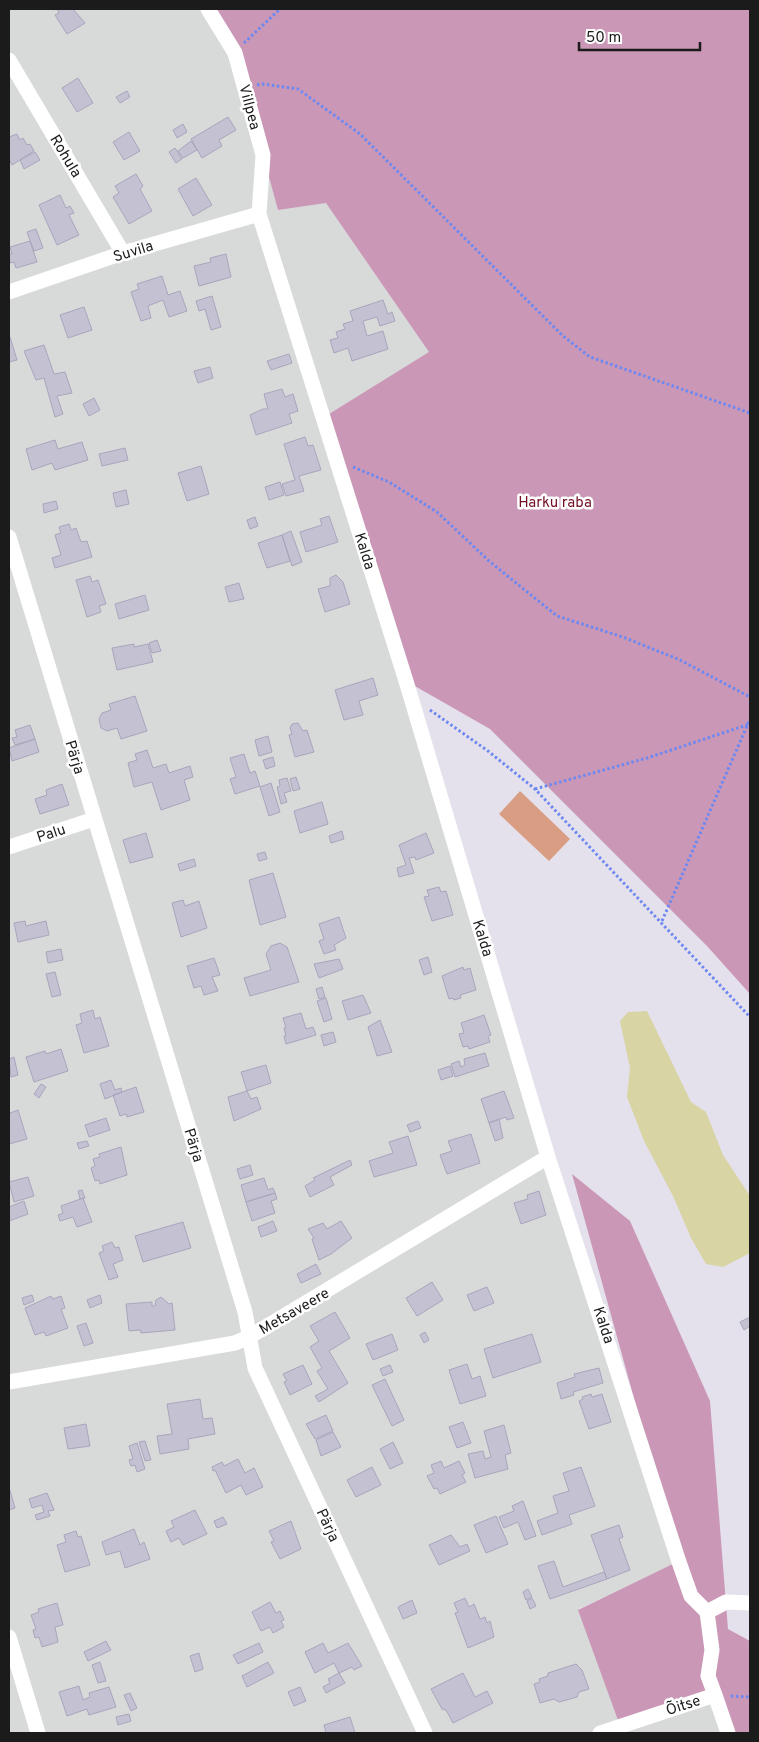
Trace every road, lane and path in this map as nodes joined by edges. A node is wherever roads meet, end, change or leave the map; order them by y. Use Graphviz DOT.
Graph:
graph roads {
  1 [pos="208,9"];
  2 [pos="280,9"];
  3 [pos="235,53"];
  4 [pos="9,60"];
  5 [pos="244,87"];
  6 [pos="259,214"];
  7 [pos="123,253"];
  8 [pos="9,292"];
  9 [pos="750,413"];
  10 [pos="337,461"];
  11 [pos="9,537"];
  12 [pos="411,696"];
  13 [pos="750,697"];
  14 [pos="750,719"];
  15 [pos="749,724"];
  16 [pos="534,789"];
  17 [pos="94,819"];
  18 [pos="9,848"];
  19 [pos="662,921"];
  20 [pos="750,1016"];
  21 [pos="548,1157"];
  22 [pos="249,1337"];
  23 [pos="9,1382"];
  24 [pos="750,1603"];
  25 [pos="707,1612"];
  26 [pos="9,1637"];
  27 [pos="715,1695"];
  28 [pos="38,1733"];
  29 [pos="425,1733"];
  30 [pos="600,1733"];
  31 [pos="728,1733"];
  1 -- 3 [label="street, Villpea"];
  2 -- 3 [label="path"];
  3 -- 5 [label="street, Villpea"];
  4 -- 7 [label="street, Rohula"];
  5 -- 6 [label="street, Villpea"];
  5 -- 9 [label="path"];
  6 -- 7 [label="street, Suvila"];
  6 -- 10 [label="street, Kalda"];
  7 -- 8 [label="street, Suvila"];
  10 -- 12 [label="street, Kalda"];
  10 -- 13 [label="path"];
  11 -- 17 [label="street, Pärja"];
  12 -- 16 [label="path"];
  12 -- 21 [label="street, Kalda"];
  14 -- 15 [label="path"];
  15 -- 16 [label="path"];
  15 -- 19 [label="path"];
  16 -- 19 [label="path"];
  17 -- 18 [label="street, Palu"];
  17 -- 22 [label="street, Pärja"];
  19 -- 20 [label="path"];
  21 -- 22 [label="street, Metsaveere"];
  21 -- 25 [label="street, Kalda"];
  22 -- 23 [label="street, Metsaveere"];
  22 -- 29 [label="street, Pärja"];
  24 -- 25 [label="street"];
  25 -- 27 [label="street, Õitse"];
  26 -- 28 [label="street"];
  27 -- 30 [label="street, Õitse"];
  27 -- 31 [label="street"];
}
